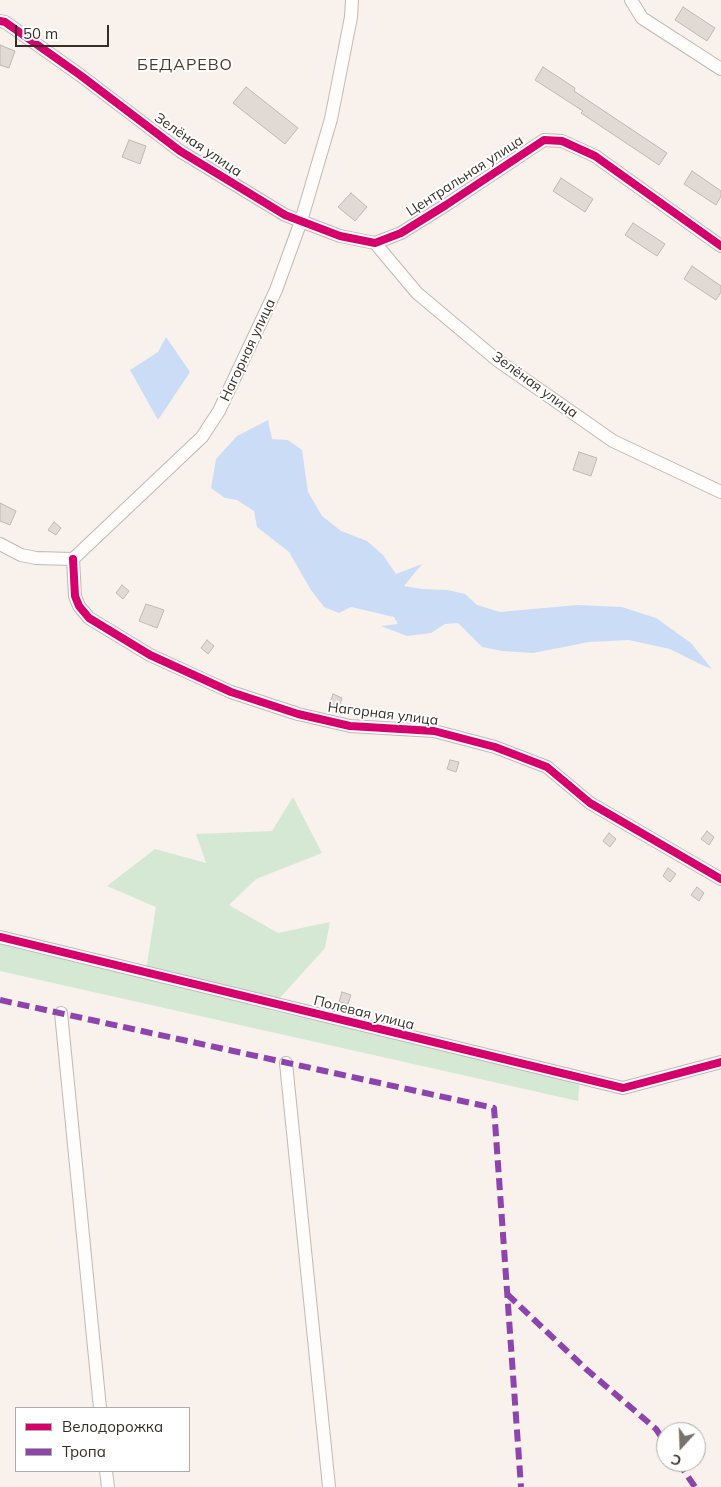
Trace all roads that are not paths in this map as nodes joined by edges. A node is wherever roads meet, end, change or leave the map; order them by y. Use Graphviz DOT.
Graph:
graph roads {
  1 [pos="352,0"];
  2 [pos="631,0"];
  3 [pos="0,21"];
  4 [pos="721,69"];
  5 [pos="301,221"];
  6 [pos="375,244"];
  7 [pos="721,246"];
  8 [pos="721,492"];
  9 [pos="0,544"];
  10 [pos="74,559"];
  11 [pos="721,879"];
  12 [pos="0,938"];
  13 [pos="60,1013"];
  14 [pos="721,1062"];
  15 [pos="286,1063"];
  16 [pos="100,1407"];
  17 [pos="106,1472"];
  18 [pos="108,1487"];
  19 [pos="329,1487"];
  1 -- 5 [label="street"];
  2 -- 4 [label="street"];
  3 -- 5 [label="street, Зелёная улица"];
  5 -- 6 [label="street, Зелёная улица"];
  5 -- 10 [label="street, Нагорная улица"];
  6 -- 7 [label="street, Центральная улица"];
  6 -- 8 [label="street, Зелёная улица"];
  9 -- 10 [label="street"];
  10 -- 11 [label="street, Нагорная улица"];
  12 -- 14 [label="street, Полевая улица"];
  13 -- 16 [label="street"];
  15 -- 19 [label="street"];
  17 -- 18 [label="street"];
}
